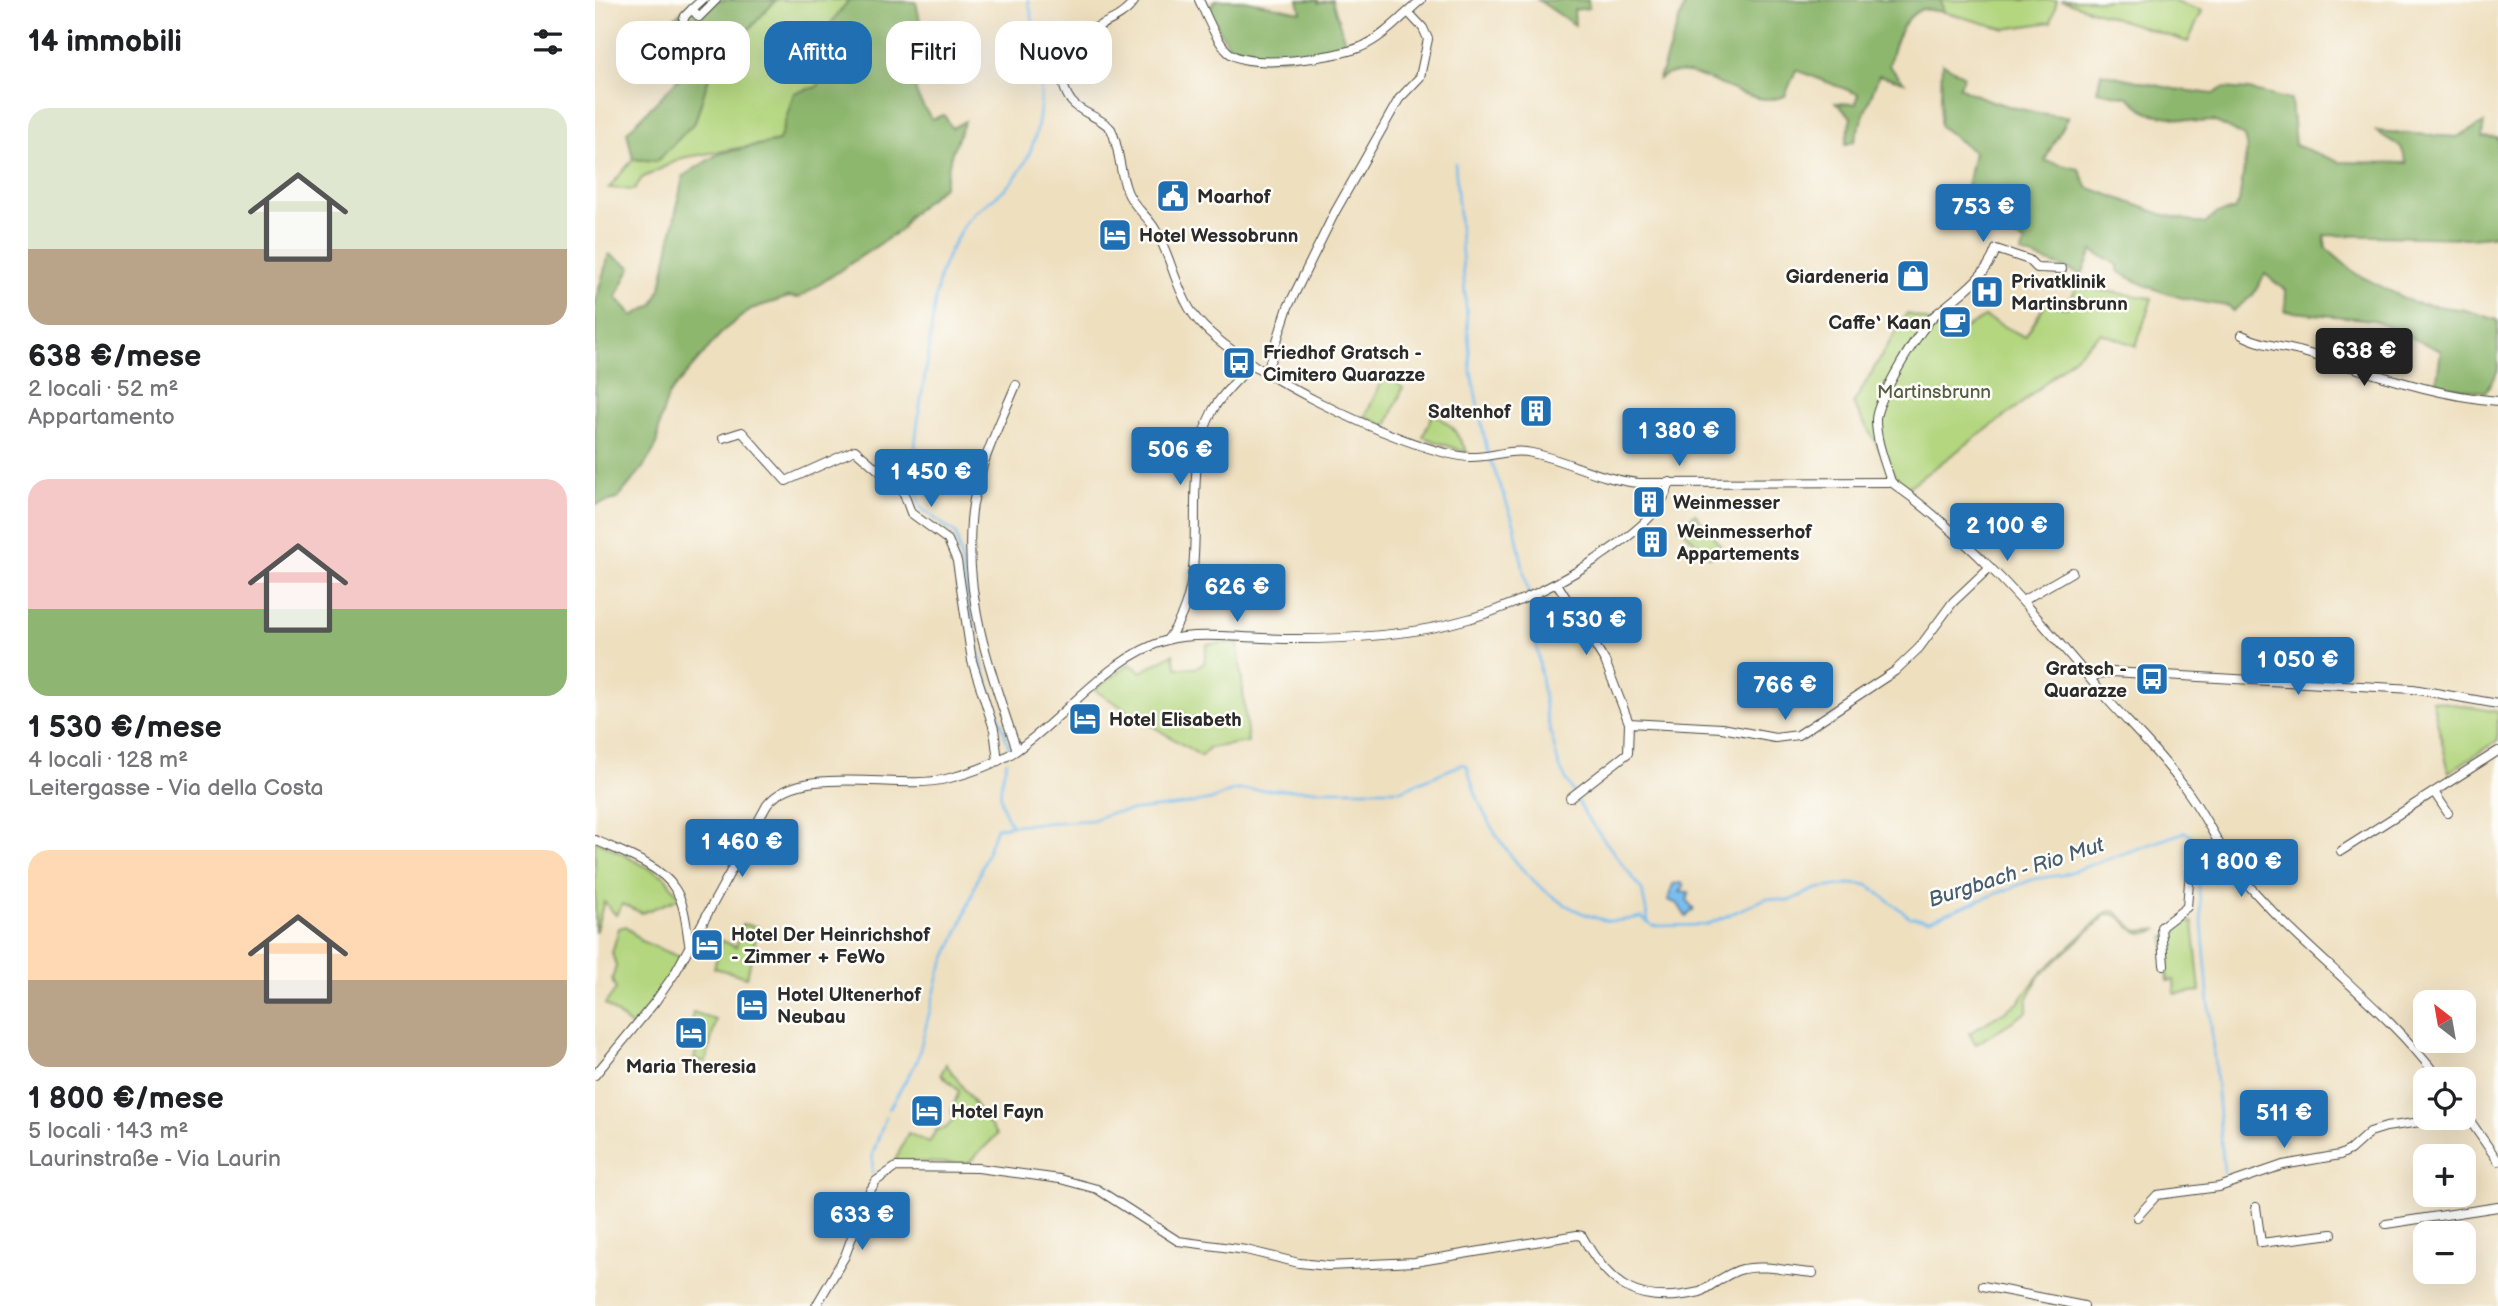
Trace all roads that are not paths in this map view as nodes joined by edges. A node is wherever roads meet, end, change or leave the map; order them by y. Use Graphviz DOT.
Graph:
graph roads {
  1 [pos="702,0"];
  2 [pos="716,0"];
  3 [pos="1135,0"];
  4 [pos="1199,0"];
  5 [pos="1420,0"];
  6 [pos="692,9"];
  7 [pos="1408,12"];
  8 [pos="683,21"];
  9 [pos="2062,270"];
  10 [pos="2242,335"];
  11 [pos="1252,364"];
  12 [pos="1267,371"];
  13 [pos="1016,385"];
  14 [pos="2498,401"];
  15 [pos="723,438"];
  16 [pos="1670,482"];
  17 [pos="1891,482"];
  18 [pos="1990,567"];
  19 [pos="2072,572"];
  20 [pos="1557,584"];
  21 [pos="2024,600"];
  22 [pos="1167,640"];
  23 [pos="2092,678"];
  24 [pos="2498,704"];
  25 [pos="1629,723"];
  26 [pos="1017,750"];
  27 [pos="2498,751"];
  28 [pos="998,761"];
  29 [pos="2434,792"];
  30 [pos="1573,795"];
  31 [pos="2448,813"];
  32 [pos="595,840"];
  33 [pos="2218,842"];
  34 [pos="2341,851"];
  35 [pos="689,943"];
  36 [pos="2164,965"];
  37 [pos="2429,1067"];
  38 [pos="595,1075"];
  39 [pos="2413,1124"];
  40 [pos="2476,1130"];
  41 [pos="2498,1161"];
  42 [pos="2256,1207"];
  43 [pos="2498,1207"];
  44 [pos="2137,1217"];
  45 [pos="2386,1224"];
  46 [pos="2332,1234"];
  47 [pos="1813,1273"];
  48 [pos="1983,1286"];
  49 [pos="816,1306"];
  50 [pos="2084,1306"];
  1 -- 6 [label="street"];
  2 -- 6 [label="street"];
  3 -- 11 [label="street"];
  4 -- 7 [label="street"];
  5 -- 7 [label="street"];
  6 -- 8 [label="street"];
  7 -- 12 [label="street"];
  9 -- 17 [label="street"];
  10 -- 14 [label="street"];
  11 -- 12 [label="street"];
  11 -- 22 [label="street"];
  12 -- 16 [label="street"];
  13 -- 26 [label="street"];
  15 -- 28 [label="street"];
  16 -- 17 [label="street"];
  16 -- 20 [label="street"];
  17 -- 18 [label="street"];
  18 -- 21 [label="street"];
  18 -- 25 [label="street"];
  19 -- 21 [label="street"];
  20 -- 22 [label="street"];
  20 -- 25 [label="street"];
  21 -- 23 [label="street"];
  22 -- 26 [label="street"];
  23 -- 24 [label="street"];
  23 -- 33 [label="street"];
  25 -- 30 [label="street"];
  26 -- 28 [label="street"];
  27 -- 29 [label="street"];
  28 -- 35 [label="street"];
  29 -- 31 [label="street"];
  29 -- 34 [label="street"];
  32 -- 35 [label="street"];
  33 -- 36 [label="street"];
  33 -- 37 [label="street"];
  35 -- 38 [label="street"];
  39 -- 44 [label="street"];
  40 -- 41 [label="street"];
  42 -- 46 [label="street"];
  43 -- 45 [label="street"];
  47 -- 49 [label="street"];
  48 -- 50 [label="street"];
}
